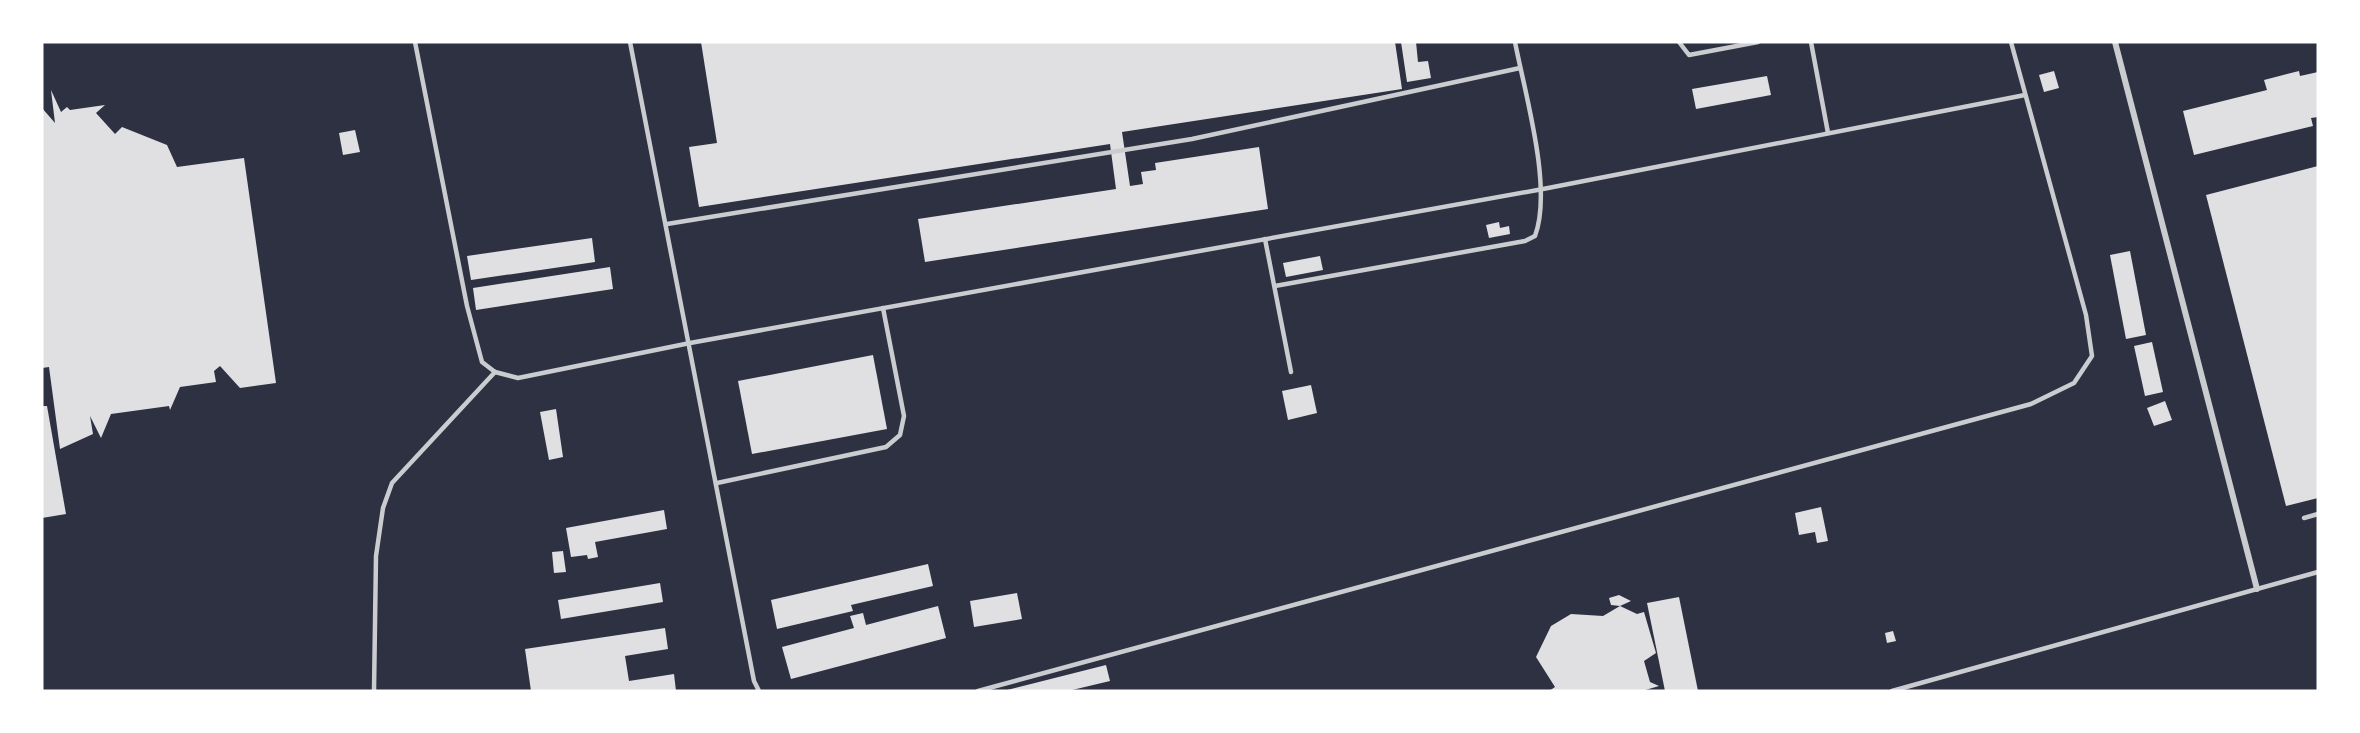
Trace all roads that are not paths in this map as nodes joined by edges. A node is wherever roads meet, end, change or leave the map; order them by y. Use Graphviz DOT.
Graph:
graph roads {
  1 [pos="415,42"];
  2 [pos="630,42"];
  3 [pos="1515,42"];
  4 [pos="1679,42"];
  5 [pos="1758,42"];
  6 [pos="1811,42"];
  7 [pos="2011,42"];
  8 [pos="2115,42"];
  9 [pos="1520,68"];
  10 [pos="2025,95"];
  11 [pos="1828,134"];
  12 [pos="1543,189"];
  13 [pos="667,224"];
  14 [pos="1265,239"];
  15 [pos="1275,286"];
  16 [pos="882,308"];
  17 [pos="690,343"];
  18 [pos="495,372"];
  19 [pos="1291,372"];
  20 [pos="717,483"];
  21 [pos="2318,514"];
  22 [pos="2304,518"];
  23 [pos="2318,572"];
  24 [pos="2257,589"];
  25 [pos="374,691"];
  26 [pos="759,691"];
  27 [pos="978,691"];
  28 [pos="1892,691"];
  1 -- 18 [label="lane"];
  2 -- 13 [label="lane"];
  3 -- 9 [label="lane"];
  4 -- 5 [label="lane"];
  6 -- 11 [label="lane"];
  7 -- 10 [label="lane"];
  8 -- 24 [label="street"];
  9 -- 12 [label="lane"];
  9 -- 13 [label="lane"];
  10 -- 11 [label="lane"];
  10 -- 27 [label="lane"];
  11 -- 12 [label="lane"];
  12 -- 14 [label="lane"];
  12 -- 15 [label="lane"];
  13 -- 17 [label="lane"];
  14 -- 15 [label="lane"];
  14 -- 16 [label="lane"];
  15 -- 19 [label="lane"];
  16 -- 17 [label="lane"];
  16 -- 20 [label="lane"];
  17 -- 18 [label="lane"];
  17 -- 20 [label="lane"];
  18 -- 25 [label="lane"];
  20 -- 26 [label="lane"];
  21 -- 22 [label="lane"];
  23 -- 24 [label="lane"];
  24 -- 28 [label="lane"];
}
